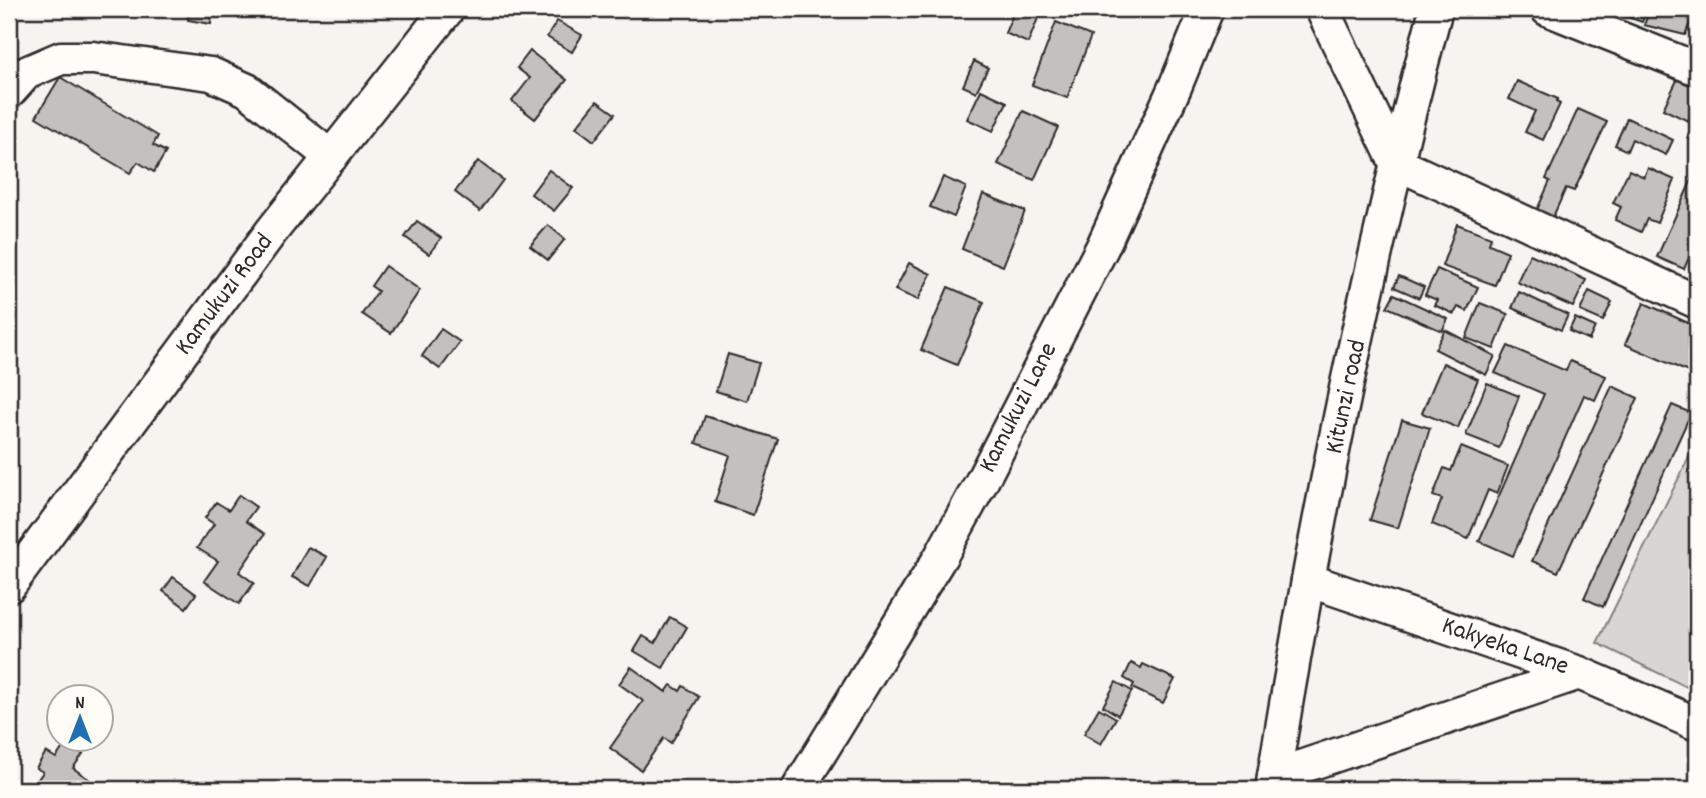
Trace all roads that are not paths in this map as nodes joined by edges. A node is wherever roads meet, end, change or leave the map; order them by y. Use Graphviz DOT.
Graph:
graph roads {
  1 [pos="448,9"];
  2 [pos="1207,9"];
  3 [pos="1322,9"];
  4 [pos="1436,9"];
  5 [pos="1548,9"];
  6 [pos="1697,69"];
  7 [pos="9,92"];
  8 [pos="331,157"];
  9 [pos="1396,163"];
  10 [pos="1697,302"];
  11 [pos="1308,580"];
  12 [pos="9,586"];
  13 [pos="1579,673"];
  14 [pos="1697,724"];
  15 [pos="1273,782"];
  16 [pos="798,789"];
  1 -- 8 [label="street, Kamukuzi Road"];
  2 -- 16 [label="street, Kamukuzi Lane"];
  3 -- 9 [label="street"];
  4 -- 9 [label="street, Kitunzi road"];
  5 -- 6 [label="street"];
  7 -- 8 [label="street"];
  8 -- 12 [label="street, Kamukuzi Road"];
  9 -- 10 [label="street"];
  9 -- 11 [label="street, Kitunzi road"];
  11 -- 13 [label="street, Kakyeka Lane"];
  11 -- 15 [label="street, Kitunzi road"];
  13 -- 14 [label="street, Kakyeka Lane"];
  13 -- 15 [label="street"];
}
